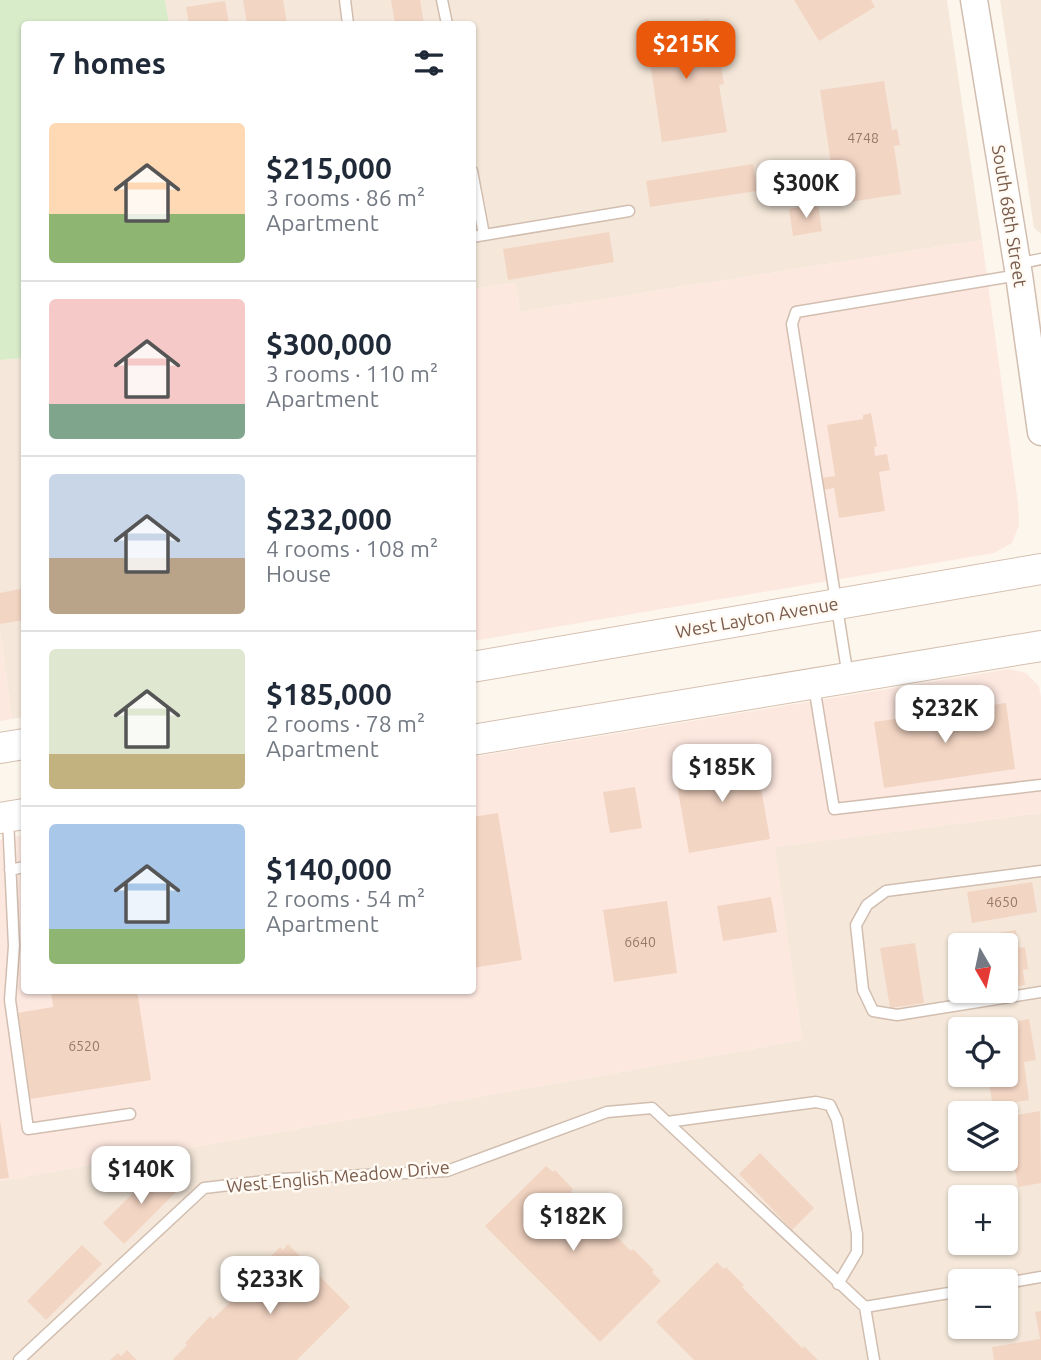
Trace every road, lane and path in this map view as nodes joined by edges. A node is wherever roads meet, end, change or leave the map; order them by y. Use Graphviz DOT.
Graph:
graph roads {
  1 [pos="345,0"];
  2 [pos="442,0"];
  3 [pos="974,0"];
  4 [pos="348,21"];
  5 [pos="446,21"];
  6 [pos="629,211"];
  7 [pos="476,214"];
  8 [pos="478,236"];
  9 [pos="1026,266"];
  10 [pos="1041,432"];
  11 [pos="1041,569"];
  12 [pos="837,604"];
  13 [pos="1041,646"];
  14 [pos="476,666"];
  15 [pos="848,678"];
  16 [pos="814,683"];
  17 [pos="476,739"];
  18 [pos="21,744"];
  19 [pos="0,748"];
  20 [pos="1041,785"];
  21 [pos="11,816"];
  22 [pos="21,868"];
  23 [pos="10,870"];
  24 [pos="1041,871"];
  25 [pos="19,945"];
  26 [pos="1041,992"];
  27 [pos="130,1114"];
  28 [pos="667,1122"];
  29 [pos="1041,1278"];
  30 [pos="1018,1281"];
  31 [pos="838,1283"];
  32 [pos="948,1293"];
  33 [pos="865,1307"];
  34 [pos="19,1360"];
  35 [pos="874,1360"];
  1 -- 4 [label="lane"];
  2 -- 5 [label="lane"];
  3 -- 9 [label="street, South 68th Street"];
  6 -- 8 [label="lane"];
  7 -- 8 [label="lane"];
  9 -- 10 [label="street, South 68th Street"];
  9 -- 12 [label="lane"];
  11 -- 12 [label="main road, West Layton Avenue"];
  12 -- 14 [label="main road, West Layton Avenue"];
  12 -- 15 [label="lane"];
  13 -- 15 [label="main road"];
  15 -- 16 [label="main road"];
  16 -- 17 [label="main road"];
  16 -- 20 [label="lane"];
  18 -- 19 [label="main road"];
  21 -- 23 [label="lane"];
  22 -- 23 [label="lane"];
  23 -- 25 [label="lane"];
  24 -- 26 [label="lane"];
  25 -- 27 [label="lane"];
  28 -- 31 [label="lane, West English Meadow Drive"];
  28 -- 31 [label="lane"];
  28 -- 34 [label="lane, West English Meadow Drive"];
  29 -- 30 [label="lane"];
  31 -- 33 [label="lane, West English Meadow Drive"];
  32 -- 33 [label="lane"];
  33 -- 35 [label="lane"];
}
